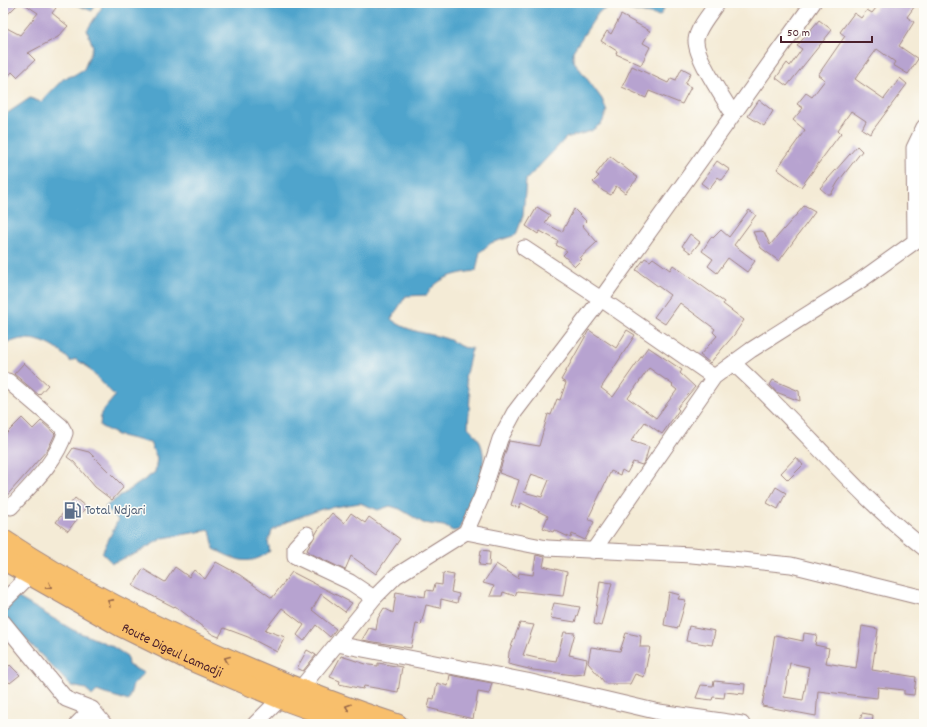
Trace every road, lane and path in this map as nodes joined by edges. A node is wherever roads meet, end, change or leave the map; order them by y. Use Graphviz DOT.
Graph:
graph roads {
  1 [pos="717,3"];
  2 [pos="813,3"];
  3 [pos="733,114"];
  4 [pos="924,127"];
  5 [pos="920,238"];
  6 [pos="524,248"];
  7 [pos="601,299"];
  8 [pos="733,363"];
  9 [pos="714,377"];
  10 [pos="3,381"];
  11 [pos="11,507"];
  12 [pos="466,532"];
  13 [pos="307,534"];
  14 [pos="3,539"];
  15 [pos="924,548"];
  16 [pos="593,551"];
  17 [pos="3,560"];
  18 [pos="30,575"];
  19 [pos="374,598"];
  20 [pos="924,598"];
  21 [pos="3,602"];
  22 [pos="3,622"];
  23 [pos="337,644"];
  24 [pos="300,689"];
  25 [pos="280,699"];
  26 [pos="92,709"];
  27 [pos="77,724"];
  28 [pos="104,724"];
  29 [pos="255,724"];
  30 [pos="349,724"];
  31 [pos="398,724"];
  32 [pos="742,724"];
  1 -- 3 [label="street"];
  2 -- 3 [label="street"];
  3 -- 7 [label="street"];
  4 -- 5 [label="street"];
  5 -- 8 [label="street"];
  6 -- 7 [label="street"];
  7 -- 9 [label="street"];
  7 -- 12 [label="street"];
  8 -- 9 [label="street"];
  8 -- 15 [label="street"];
  9 -- 16 [label="street"];
  10 -- 11 [label="street"];
  12 -- 16 [label="street"];
  12 -- 19 [label="street"];
  13 -- 19 [label="street"];
  24 -- 14 [label="main road, one-way"];
  16 -- 20 [label="street"];
  17 -- 18 [label="main road, Route Digeul Lamadji"];
  18 -- 21 [label="street"];
  18 -- 25 [label="main road, Route Digeul Lamadji, one-way"];
  19 -- 23 [label="street"];
  22 -- 26 [label="street"];
  23 -- 24 [label="street"];
  23 -- 32 [label="street"];
  31 -- 24 [label="main road, one-way"];
  25 -- 29 [label="street"];
  25 -- 30 [label="main road, Route Digeul Lamadji"];
  26 -- 27 [label="street"];
  26 -- 28 [label="street"];
}
